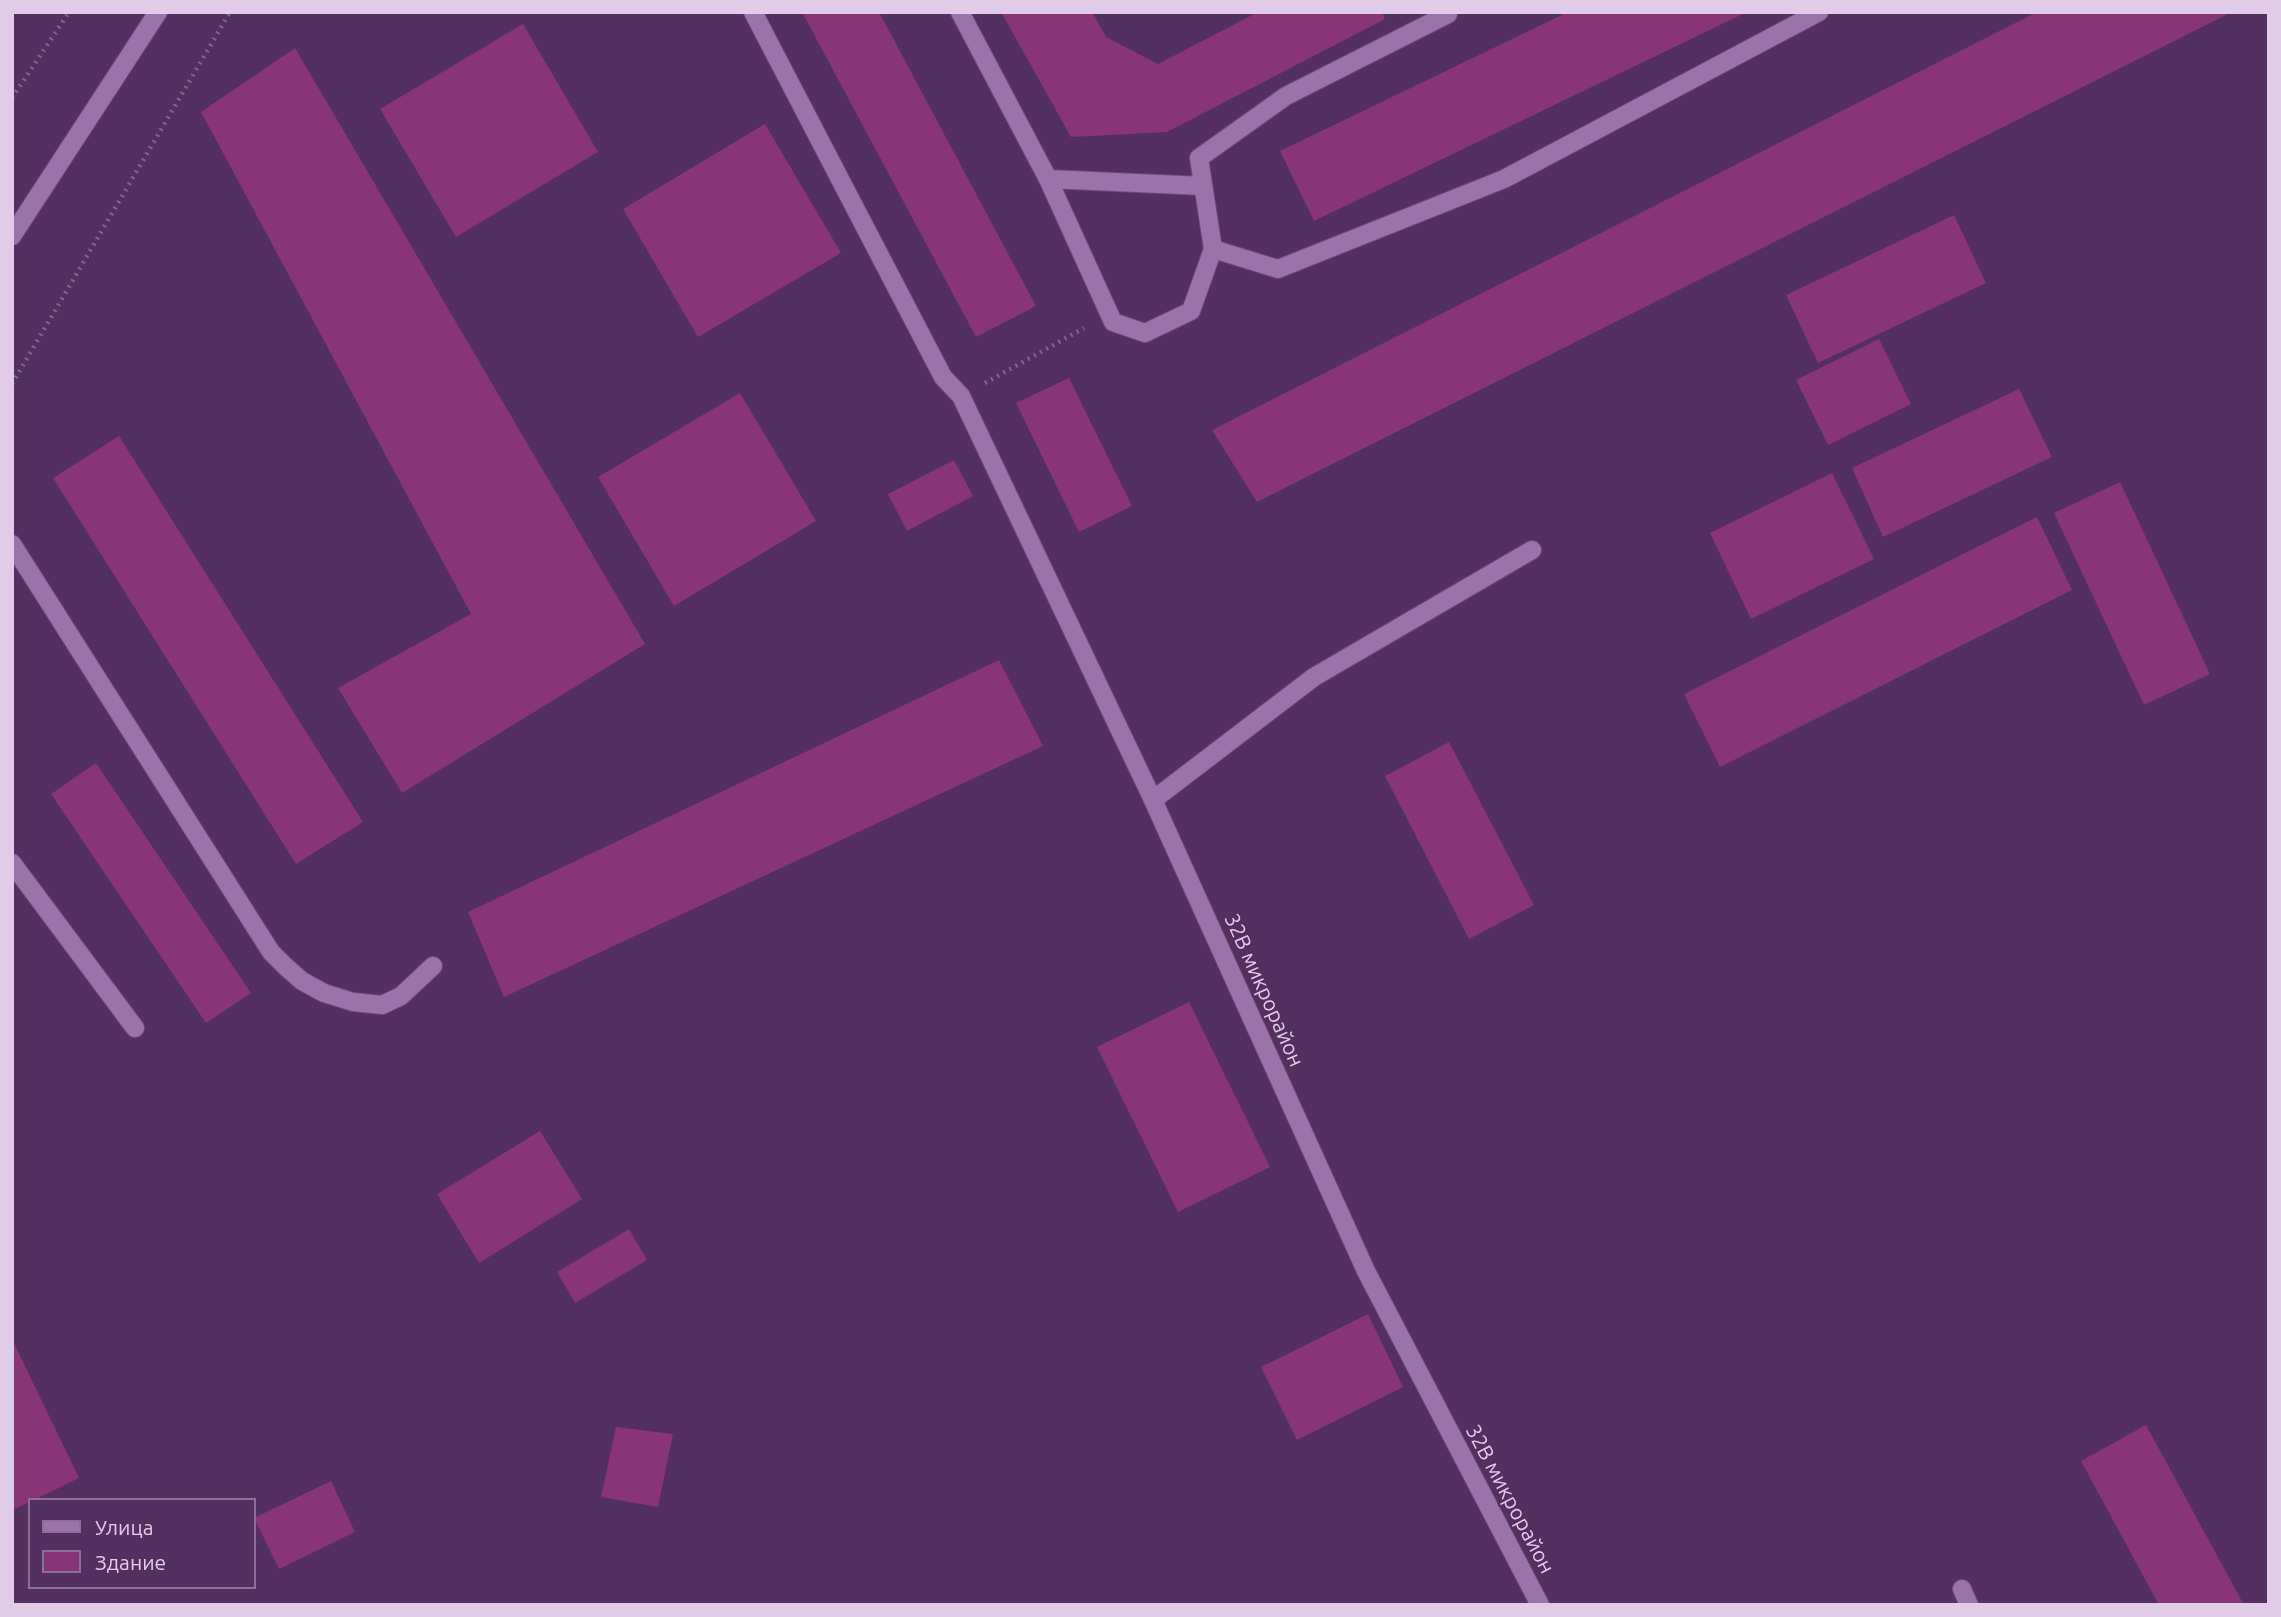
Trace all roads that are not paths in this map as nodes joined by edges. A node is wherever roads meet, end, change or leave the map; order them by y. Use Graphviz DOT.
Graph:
graph roads {
  1 [pos="158,12"];
  2 [pos="753,12"];
  3 [pos="960,12"];
  4 [pos="1819,12"];
  5 [pos="1449,13"];
  6 [pos="1048,179"];
  7 [pos="1203,187"];
  8 [pos="12,236"];
  9 [pos="1213,249"];
  10 [pos="12,544"];
  11 [pos="1532,550"];
  12 [pos="1153,800"];
  13 [pos="12,863"];
  14 [pos="433,966"];
  15 [pos="135,1028"];
  16 [pos="1540,1605"];
  1 -- 8 [label="street"];
  2 -- 12 [label="street, 32В микрорайон"];
  3 -- 6 [label="street"];
  4 -- 9 [label="street"];
  5 -- 7 [label="street"];
  6 -- 7 [label="street"];
  6 -- 9 [label="street"];
  7 -- 9 [label="street"];
  10 -- 14 [label="street"];
  11 -- 12 [label="street"];
  12 -- 16 [label="street, 32В микрорайон"];
  13 -- 15 [label="street"];
}
